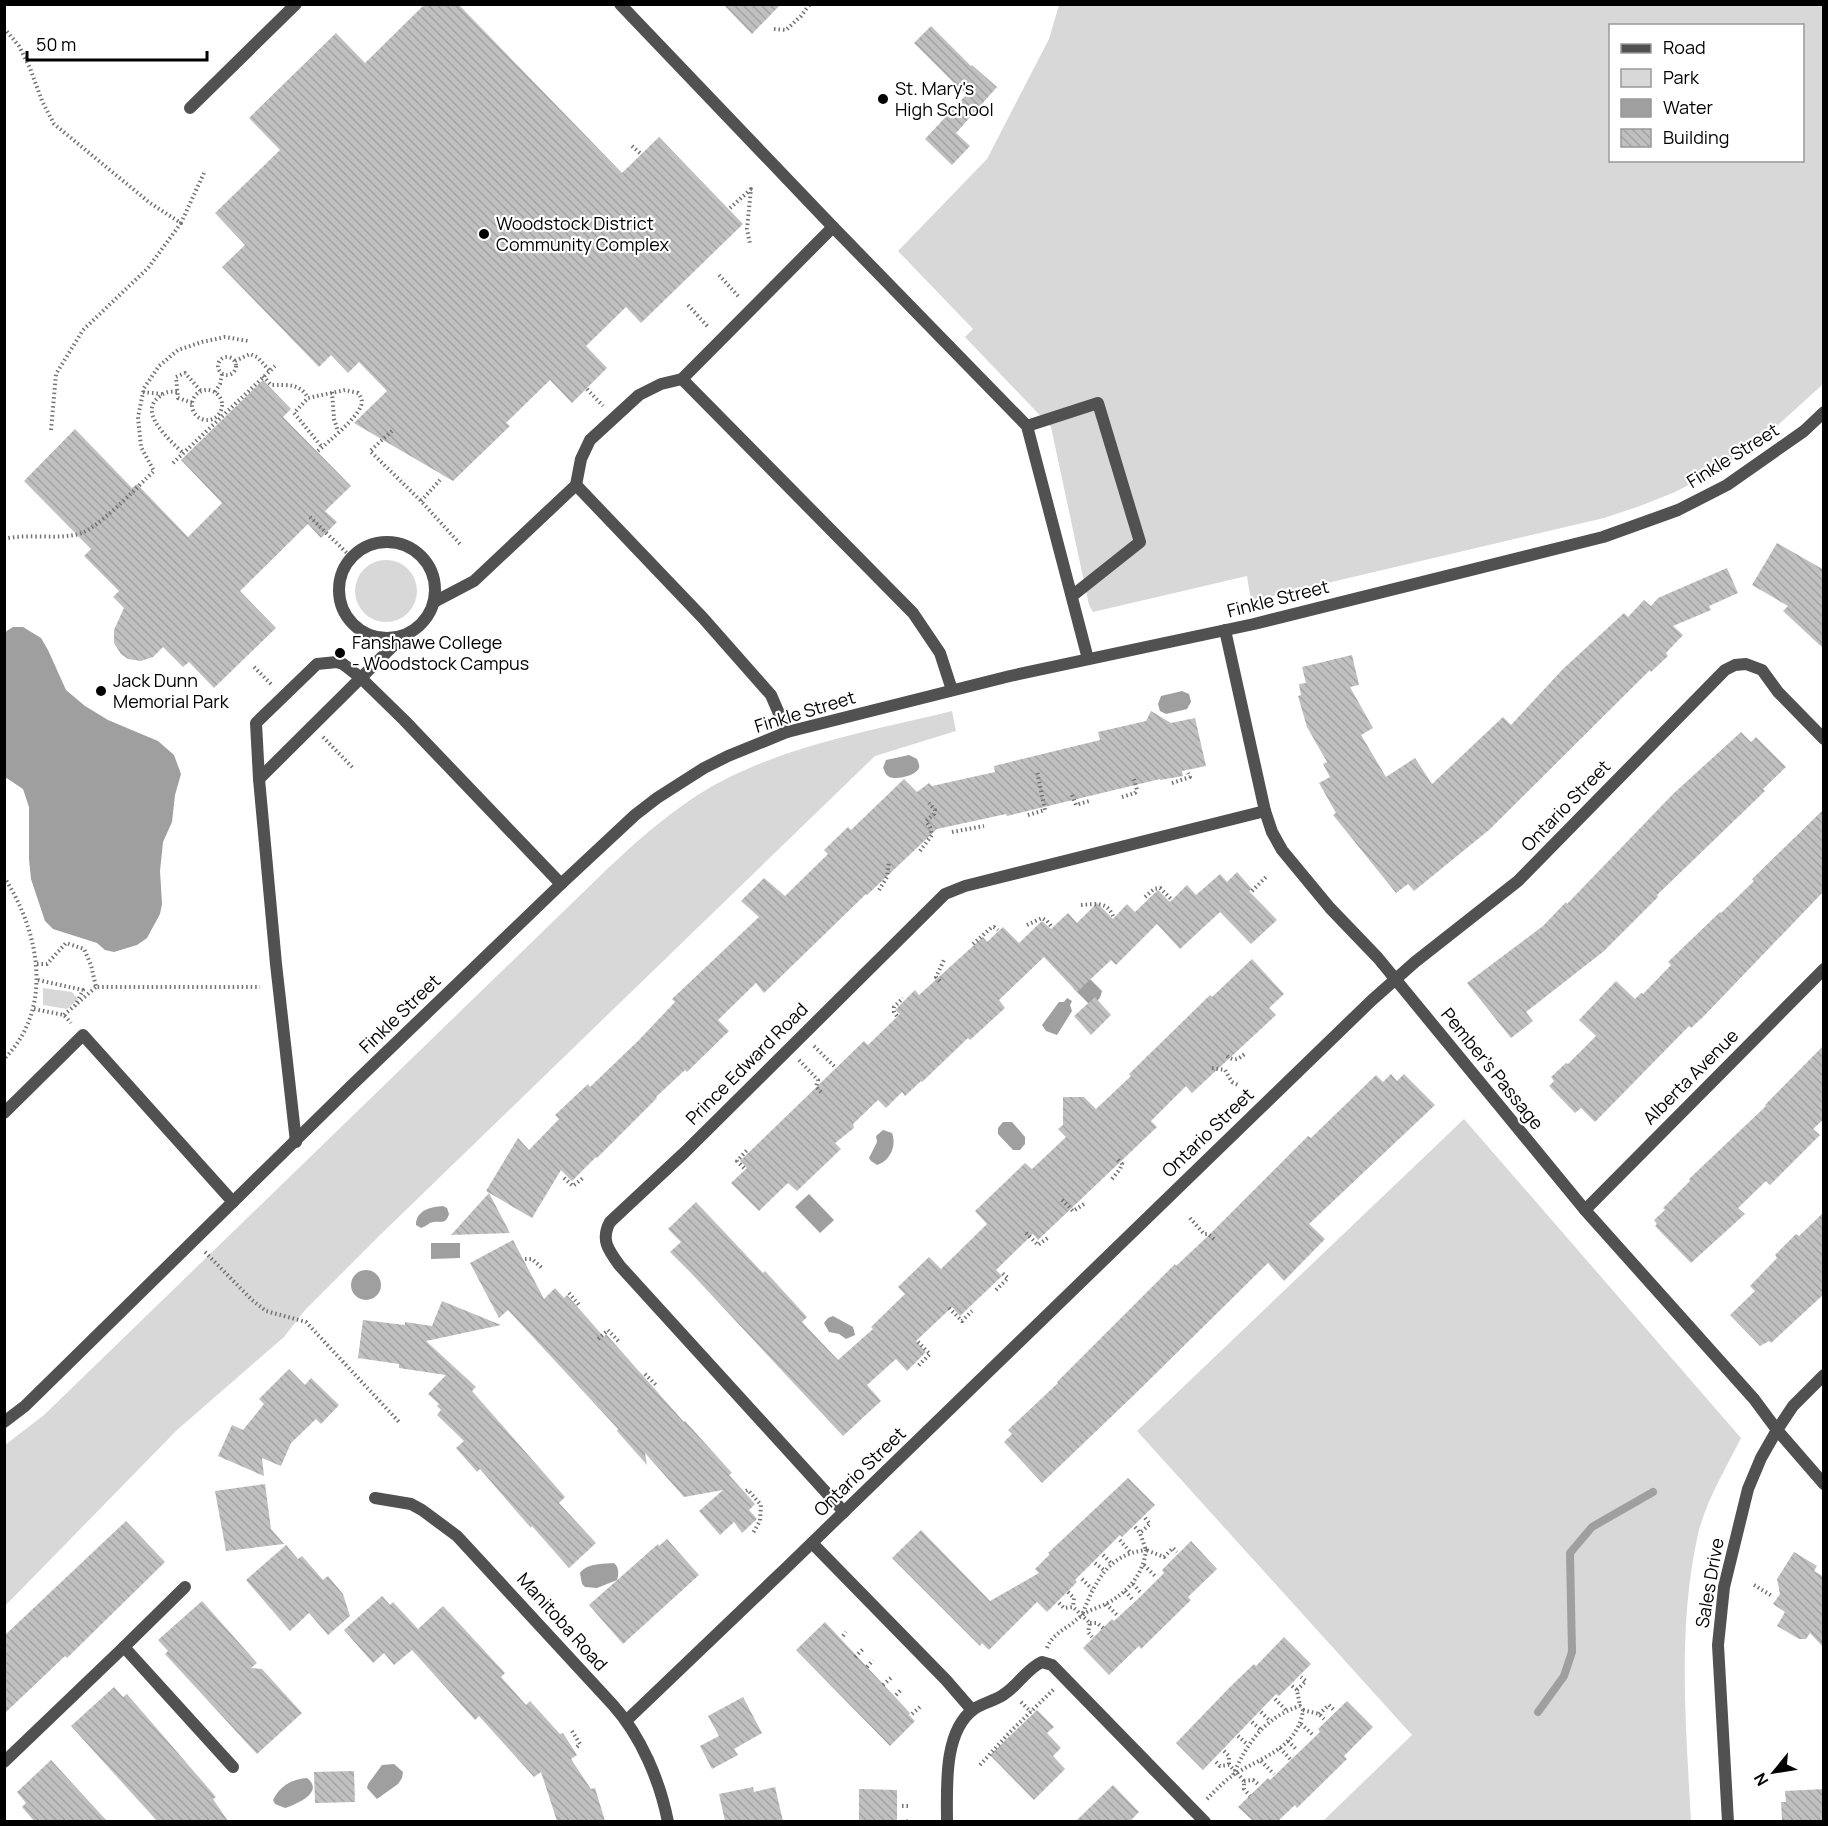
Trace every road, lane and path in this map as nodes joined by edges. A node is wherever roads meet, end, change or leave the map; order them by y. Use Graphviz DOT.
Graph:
graph roads {
  1 [pos="296,4"];
  2 [pos="620,4"];
  3 [pos="810,4"];
  4 [pos="4,28"];
  5 [pos="774,29"];
  6 [pos="190,108"];
  7 [pos="632,146"];
  8 [pos="640,153"];
  9 [pos="204,173"];
  10 [pos="730,208"];
  11 [pos="181,223"];
  12 [pos="832,227"];
  13 [pos="750,244"];
  14 [pos="719,275"];
  15 [pos="688,305"];
  16 [pos="750,309"];
  17 [pos="720,340"];
  18 [pos="248,341"];
  19 [pos="235,361"];
  20 [pos="274,366"];
  21 [pos="270,370"];
  22 [pos="222,374"];
  23 [pos="264,376"];
  24 [pos="682,379"];
  25 [pos="201,391"];
  26 [pos="143,392"];
  27 [pos="177,392"];
  28 [pos="214,392"];
  29 [pos="332,392"];
  30 [pos="162,394"];
  31 [pos="308,398"];
  32 [pos="192,403"];
  33 [pos="1824,412"];
  34 [pos="1027,426"];
  35 [pos="51,430"];
  36 [pos="338,431"];
  37 [pos="392,431"];
  38 [pos="183,453"];
  39 [pos="173,463"];
  40 [pos="440,480"];
  41 [pos="576,485"];
  42 [pos="421,501"];
  43 [pos="310,517"];
  44 [pos="4,539"];
  45 [pos="460,544"];
  46 [pos="351,557"];
  47 [pos="1072,596"];
  48 [pos="434,602"];
  49 [pos="1225,630"];
  50 [pos="403,636"];
  51 [pos="1088,658"];
  52 [pos="361,678"];
  53 [pos="952,690"];
  54 [pos="788,732"];
  55 [pos="1824,739"];
  56 [pos="1037,771"];
  57 [pos="1188,773"];
  58 [pos="259,779"];
  59 [pos="1134,779"];
  60 [pos="1172,783"];
  61 [pos="1072,795"];
  62 [pos="1122,797"];
  63 [pos="1089,801"];
  64 [pos="929,803"];
  65 [pos="1265,811"];
  66 [pos="1028,815"];
  67 [pos="984,826"];
  68 [pos="952,832"];
  69 [pos="920,851"];
  70 [pos="889,862"];
  71 [pos="1267,876"];
  72 [pos="4,877"];
  73 [pos="561,884"];
  74 [pos="879,890"];
  75 [pos="1252,891"];
  76 [pos="1146,897"];
  77 [pos="1171,899"];
  78 [pos="1082,905"];
  79 [pos="1113,916"];
  80 [pos="1027,925"];
  81 [pos="1051,926"];
  82 [pos="998,930"];
  83 [pos="972,944"];
  84 [pos="944,960"];
  85 [pos="37,964"];
  86 [pos="1824,969"];
  87 [pos="1395,979"];
  88 [pos="38,980"];
  89 [pos="940,981"];
  90 [pos="96,987"];
  91 [pos="260,987"];
  92 [pos="903,998"];
  93 [pos="75,1006"];
  94 [pos="34,1009"];
  95 [pos="64,1015"];
  96 [pos="897,1016"];
  97 [pos="803,1034"];
  98 [pos="83,1035"];
  99 [pos="789,1049"];
  100 [pos="1246,1053"];
  101 [pos="1227,1056"];
  102 [pos="4,1059"];
  103 [pos="835,1067"];
  104 [pos="1212,1068"];
  105 [pos="1240,1086"];
  106 [pos="820,1092"];
  107 [pos="4,1113"];
  108 [pos="296,1142"];
  109 [pos="748,1149"];
  110 [pos="1117,1158"];
  111 [pos="744,1168"];
  112 [pos="564,1178"];
  113 [pos="583,1178"];
  114 [pos="1112,1179"];
  115 [pos="1062,1200"];
  116 [pos="233,1202"];
  117 [pos="1084,1204"];
  118 [pos="1585,1210"];
  119 [pos="1190,1218"];
  120 [pos="1026,1233"];
  121 [pos="1049,1237"];
  122 [pos="1214,1239"];
  123 [pos="194,1241"];
  124 [pos="525,1259"];
  125 [pos="542,1268"];
  126 [pos="1001,1272"];
  127 [pos="996,1290"];
  128 [pos="569,1293"];
  129 [pos="579,1305"];
  130 [pos="948,1308"];
  131 [pos="972,1311"];
  132 [pos="598,1339"];
  133 [pos="918,1342"];
  134 [pos="620,1343"];
  135 [pos="918,1366"];
  136 [pos="645,1374"];
  137 [pos="1824,1375"];
  138 [pos="656,1385"];
  139 [pos="4,1422"];
  140 [pos="400,1423"];
  141 [pos="1777,1430"];
  142 [pos="1824,1484"];
  143 [pos="746,1491"];
  144 [pos="375,1498"];
  145 [pos="844,1512"];
  146 [pos="1145,1518"];
  147 [pos="1135,1527"];
  148 [pos="753,1533"];
  149 [pos="1140,1533"];
  150 [pos="1120,1540"];
  151 [pos="812,1543"];
  152 [pos="1146,1550"];
  153 [pos="1130,1552"];
  154 [pos="1177,1552"];
  155 [pos="1103,1555"];
  156 [pos="1164,1557"];
  157 [pos="1168,1561"];
  158 [pos="1095,1563"];
  159 [pos="1112,1564"];
  160 [pos="1144,1565"];
  161 [pos="1105,1571"];
  162 [pos="1156,1577"];
  163 [pos="1082,1579"];
  164 [pos="1133,1584"];
  165 [pos="1754,1585"];
  166 [pos="185,1587"];
  167 [pos="1092,1589"];
  168 [pos="1068,1592"];
  169 [pos="1125,1592"];
  170 [pos="1141,1593"];
  171 [pos="1772,1596"];
  172 [pos="1134,1600"];
  173 [pos="1059,1603"];
  174 [pos="1106,1604"];
  175 [pos="1073,1607"];
  176 [pos="1082,1615"];
  177 [pos="1117,1615"];
  178 [pos="1090,1623"];
  179 [pos="1103,1628"];
  180 [pos="1092,1636"];
  181 [pos="124,1647"];
  182 [pos="863,1648"];
  183 [pos="855,1657"];
  184 [pos="873,1660"];
  185 [pos="1042,1662"];
  186 [pos="867,1667"];
  187 [pos="1301,1677"];
  188 [pos="891,1678"];
  189 [pos="1065,1678"];
  190 [pos="884,1685"];
  191 [pos="1292,1686"];
  192 [pos="902,1689"];
  193 [pos="1297,1690"];
  194 [pos="896,1695"];
  195 [pos="1275,1699"];
  196 [pos="1299,1706"];
  197 [pos="920,1707"];
  198 [pos="972,1710"];
  199 [pos="1286,1710"];
  200 [pos="1303,1710"];
  201 [pos="1334,1710"];
  202 [pos="1261,1712"];
  203 [pos="912,1714"];
  204 [pos="1319,1714"];
  205 [pos="1324,1719"];
  206 [pos="627,1720"];
  207 [pos="1270,1721"];
  208 [pos="1252,1722"];
  209 [pos="1301,1724"];
  210 [pos="1260,1730"];
  211 [pos="572,1731"];
  212 [pos="1313,1735"];
  213 [pos="1238,1736"];
  214 [pos="1288,1741"];
  215 [pos="1248,1745"];
  216 [pos="576,1748"];
  217 [pos="1280,1748"];
  218 [pos="1298,1750"];
  219 [pos="1224,1751"];
  220 [pos="1290,1759"];
  221 [pos="5,1760"];
  222 [pos="1261,1761"];
  223 [pos="1216,1762"];
  224 [pos="980,1765"];
  225 [pos="1229,1765"];
  226 [pos="233,1767"];
  227 [pos="1235,1773"];
  228 [pos="1274,1774"];
  229 [pos="1244,1781"];
  230 [pos="1259,1785"];
  231 [pos="1250,1796"];
  232 [pos="902,1806"];
  233 [pos="910,1806"];
  234 [pos="1192,1808"];
  235 [pos="668,1821"];
  236 [pos="902,1821"];
  237 [pos="909,1821"];
  238 [pos="947,1821"];
  239 [pos="1205,1821"];
  240 [pos="1728,1821"];
  1 -- 6 [label="street"];
  2 -- 12 [label="street"];
  3 -- 5 [label="path"];
  4 -- 11 [label="path"];
  7 -- 8 [label="path"];
  9 -- 11 [label="path"];
  10 -- 13 [label="path"];
  11 -- 35 [label="path"];
  12 -- 16 [label="street"];
  12 -- 34 [label="street"];
  14 -- 16 [label="path"];
  15 -- 17 [label="path"];
  16 -- 17 [label="street"];
  17 -- 24 [label="street"];
  18 -- 26 [label="path"];
  19 -- 21 [label="path"];
  19 -- 22 [label="path"];
  19 -- 22 [label="path"];
  20 -- 21 [label="path"];
  21 -- 23 [label="path"];
  22 -- 28 [label="path"];
  23 -- 31 [label="path"];
  23 -- 38 [label="path"];
  24 -- 41 [label="street"];
  24 -- 53 [label="street"];
  25 -- 27 [label="path"];
  25 -- 28 [label="path"];
  25 -- 32 [label="path"];
  26 -- 30 [label="path"];
  26 -- 44 [label="path"];
  27 -- 30 [label="path"];
  27 -- 32 [label="path"];
  28 -- 32 [label="path"];
  29 -- 31 [label="path"];
  29 -- 36 [label="path"];
  29 -- 36 [label="path"];
  30 -- 38 [label="path"];
  31 -- 36 [label="path"];
  33 -- 49 [label="street, Finkle Street"];
  34 -- 47 [label="street"];
  34 -- 47 [label="street"];
  37 -- 42 [label="path"];
  38 -- 39 [label="path"];
  40 -- 42 [label="path"];
  41 -- 48 [label="street"];
  41 -- 54 [label="street"];
  42 -- 45 [label="path"];
  43 -- 46 [label="path"];
  46 -- 48 [label="street"];
  46 -- 50 [label="street"];
  47 -- 51 [label="street"];
  48 -- 50 [label="street"];
  49 -- 51 [label="street, Finkle Street"];
  49 -- 65 [label="street, Pember's Passage"];
  50 -- 52 [label="street"];
  51 -- 53 [label="street, Finkle Street"];
  52 -- 58 [label="street"];
  52 -- 58 [label="street"];
  52 -- 73 [label="street"];
  53 -- 54 [label="street, Finkle Street"];
  54 -- 73 [label="street, Finkle Street"];
  55 -- 87 [label="street, Ontario Street"];
  56 -- 66 [label="path"];
  57 -- 60 [label="path"];
  58 -- 108 [label="street"];
  59 -- 62 [label="path"];
  61 -- 63 [label="path"];
  64 -- 69 [label="path"];
  65 -- 87 [label="street, Pember's Passage"];
  65 -- 97 [label="street, Prince Edward Road"];
  67 -- 68 [label="path"];
  70 -- 74 [label="path"];
  71 -- 75 [label="path"];
  72 -- 85 [label="path"];
  73 -- 108 [label="street, Finkle Street"];
  76 -- 77 [label="path"];
  78 -- 79 [label="path"];
  80 -- 81 [label="path"];
  82 -- 83 [label="path"];
  84 -- 89 [label="path"];
  85 -- 88 [label="path"];
  85 -- 90 [label="path"];
  86 -- 118 [label="street, Alberta Avenue"];
  87 -- 118 [label="street, Pember's Passage"];
  87 -- 145 [label="street, Ontario Street"];
  88 -- 93 [label="path"];
  88 -- 94 [label="path"];
  90 -- 91 [label="path"];
  90 -- 93 [label="path"];
  92 -- 96 [label="path"];
  93 -- 95 [label="path"];
  94 -- 95 [label="path"];
  94 -- 102 [label="path"];
  95 -- 98 [label="path"];
  97 -- 99 [label="street, Prince Edward Road"];
  97 -- 103 [label="path"];
  98 -- 107 [label="street"];
  98 -- 116 [label="street"];
  99 -- 106 [label="path"];
  99 -- 145 [label="street, Prince Edward Road"];
  100 -- 101 [label="path"];
  104 -- 105 [label="path"];
  108 -- 116 [label="street, Finkle Street"];
  109 -- 111 [label="path"];
  110 -- 114 [label="path"];
  112 -- 113 [label="path"];
  115 -- 117 [label="path"];
  116 -- 123 [label="street, Finkle Street"];
  118 -- 141 [label="street, Pember's Passage"];
  119 -- 122 [label="path"];
  120 -- 121 [label="path"];
  123 -- 139 [label="street, Finkle Street"];
  123 -- 140 [label="path"];
  124 -- 125 [label="path"];
  126 -- 127 [label="path"];
  128 -- 129 [label="path"];
  130 -- 131 [label="path"];
  132 -- 134 [label="path"];
  133 -- 135 [label="path"];
  136 -- 138 [label="path"];
  137 -- 141 [label="street, Sales Drive"];
  141 -- 142 [label="street, Pember's Passage"];
  141 -- 240 [label="street, Sales Drive"];
  143 -- 148 [label="path"];
  144 -- 206 [label="street, Manitoba Road"];
  145 -- 151 [label="street, Ontario Street"];
  146 -- 149 [label="path"];
  147 -- 149 [label="path"];
  149 -- 152 [label="path"];
  150 -- 153 [label="path"];
  151 -- 198 [label="street"];
  151 -- 206 [label="street, Ontario Street"];
  152 -- 153 [label="path"];
  152 -- 156 [label="path"];
  152 -- 160 [label="path"];
  153 -- 159 [label="path"];
  154 -- 156 [label="path"];
  155 -- 159 [label="path"];
  156 -- 157 [label="path"];
  158 -- 161 [label="path"];
  159 -- 161 [label="path"];
  160 -- 162 [label="path"];
  160 -- 164 [label="path"];
  161 -- 167 [label="path"];
  163 -- 167 [label="path"];
  164 -- 169 [label="path"];
  164 -- 170 [label="path"];
  165 -- 171 [label="path"];
  166 -- 181 [label="street"];
  167 -- 176 [label="path"];
  168 -- 175 [label="path"];
  169 -- 172 [label="path"];
  169 -- 174 [label="path"];
  173 -- 175 [label="path"];
  174 -- 176 [label="path"];
  174 -- 177 [label="path"];
  175 -- 176 [label="path"];
  176 -- 178 [label="path"];
  176 -- 185 [label="path"];
  178 -- 179 [label="path"];
  178 -- 180 [label="path"];
  181 -- 221 [label="street"];
  181 -- 226 [label="street"];
  182 -- 183 [label="path"];
  184 -- 186 [label="path"];
  185 -- 189 [label="street"];
  185 -- 198 [label="street"];
  187 -- 193 [label="path"];
  188 -- 190 [label="path"];
  189 -- 224 [label="path"];
  189 -- 234 [label="street"];
  191 -- 193 [label="path"];
  192 -- 194 [label="path"];
  193 -- 196 [label="path"];
  195 -- 199 [label="path"];
  196 -- 199 [label="path"];
  196 -- 200 [label="path"];
  197 -- 203 [label="path"];
  198 -- 238 [label="street"];
  199 -- 207 [label="path"];
  200 -- 204 [label="path"];
  200 -- 209 [label="path"];
  201 -- 204 [label="path"];
  202 -- 207 [label="path"];
  204 -- 205 [label="path"];
  206 -- 235 [label="street, Manitoba Road"];
  207 -- 210 [label="path"];
  208 -- 210 [label="path"];
  209 -- 212 [label="path"];
  209 -- 214 [label="path"];
  210 -- 215 [label="path"];
  211 -- 216 [label="path"];
  213 -- 215 [label="path"];
  214 -- 217 [label="path"];
  214 -- 218 [label="path"];
  215 -- 227 [label="path"];
  217 -- 220 [label="path"];
  217 -- 222 [label="path"];
  219 -- 225 [label="path"];
  222 -- 227 [label="path"];
  222 -- 228 [label="path"];
  223 -- 225 [label="path"];
  225 -- 227 [label="path"];
  227 -- 229 [label="path"];
  227 -- 234 [label="path"];
  229 -- 230 [label="path"];
  229 -- 231 [label="path"];
  232 -- 233 [label="path"];
  234 -- 239 [label="street"];
  236 -- 237 [label="path"];
}
